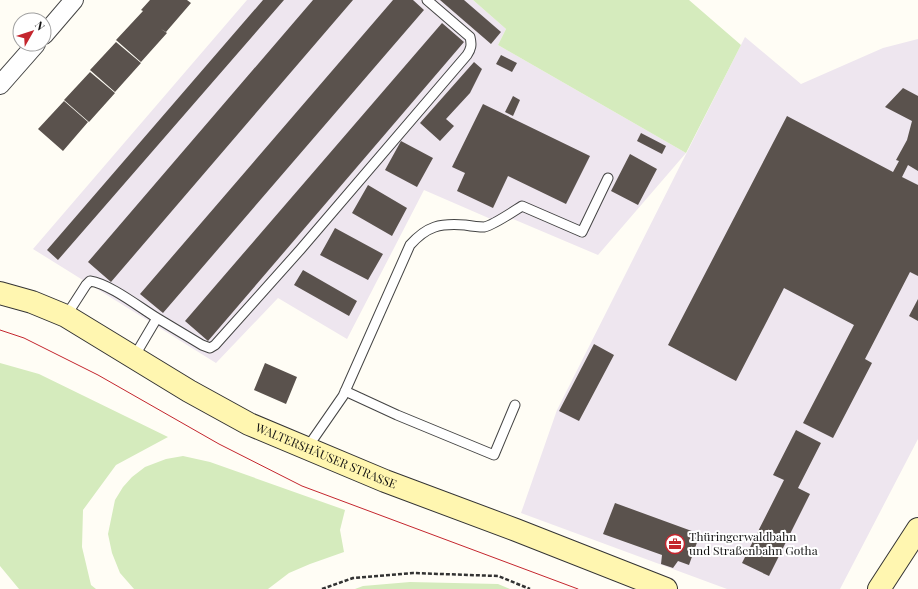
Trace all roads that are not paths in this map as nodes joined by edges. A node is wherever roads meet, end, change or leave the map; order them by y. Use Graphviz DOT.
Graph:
graph roads {
  1 [pos="74,0"];
  2 [pos="427,0"];
  3 [pos="52,26"];
  4 [pos="29,52"];
  5 [pos="0,85"];
  6 [pos="608,178"];
  7 [pos="0,293"];
  8 [pos="66,316"];
  9 [pos="157,318"];
  10 [pos="134,357"];
  11 [pos="345,390"];
  12 [pos="516,405"];
  13 [pos="306,449"];
  14 [pos="918,529"];
  15 [pos="666,589"];
  16 [pos="879,589"];
  1 -- 3 [label="street"];
  2 -- 9 [label="lane"];
  4 -- 5 [label="street"];
  6 -- 11 [label="lane"];
  7 -- 8 [label="main road, WALTERSHÄUSER STRASSE"];
  8 -- 9 [label="lane"];
  8 -- 10 [label="main road, WALTERSHÄUSER STRASSE"];
  9 -- 10 [label="lane"];
  10 -- 13 [label="main road, WALTERSHÄUSER STRASSE"];
  11 -- 12 [label="lane"];
  11 -- 13 [label="lane"];
  13 -- 15 [label="main road, WALTERSHÄUSER STRASSE"];
  14 -- 16 [label="main road"];
}
